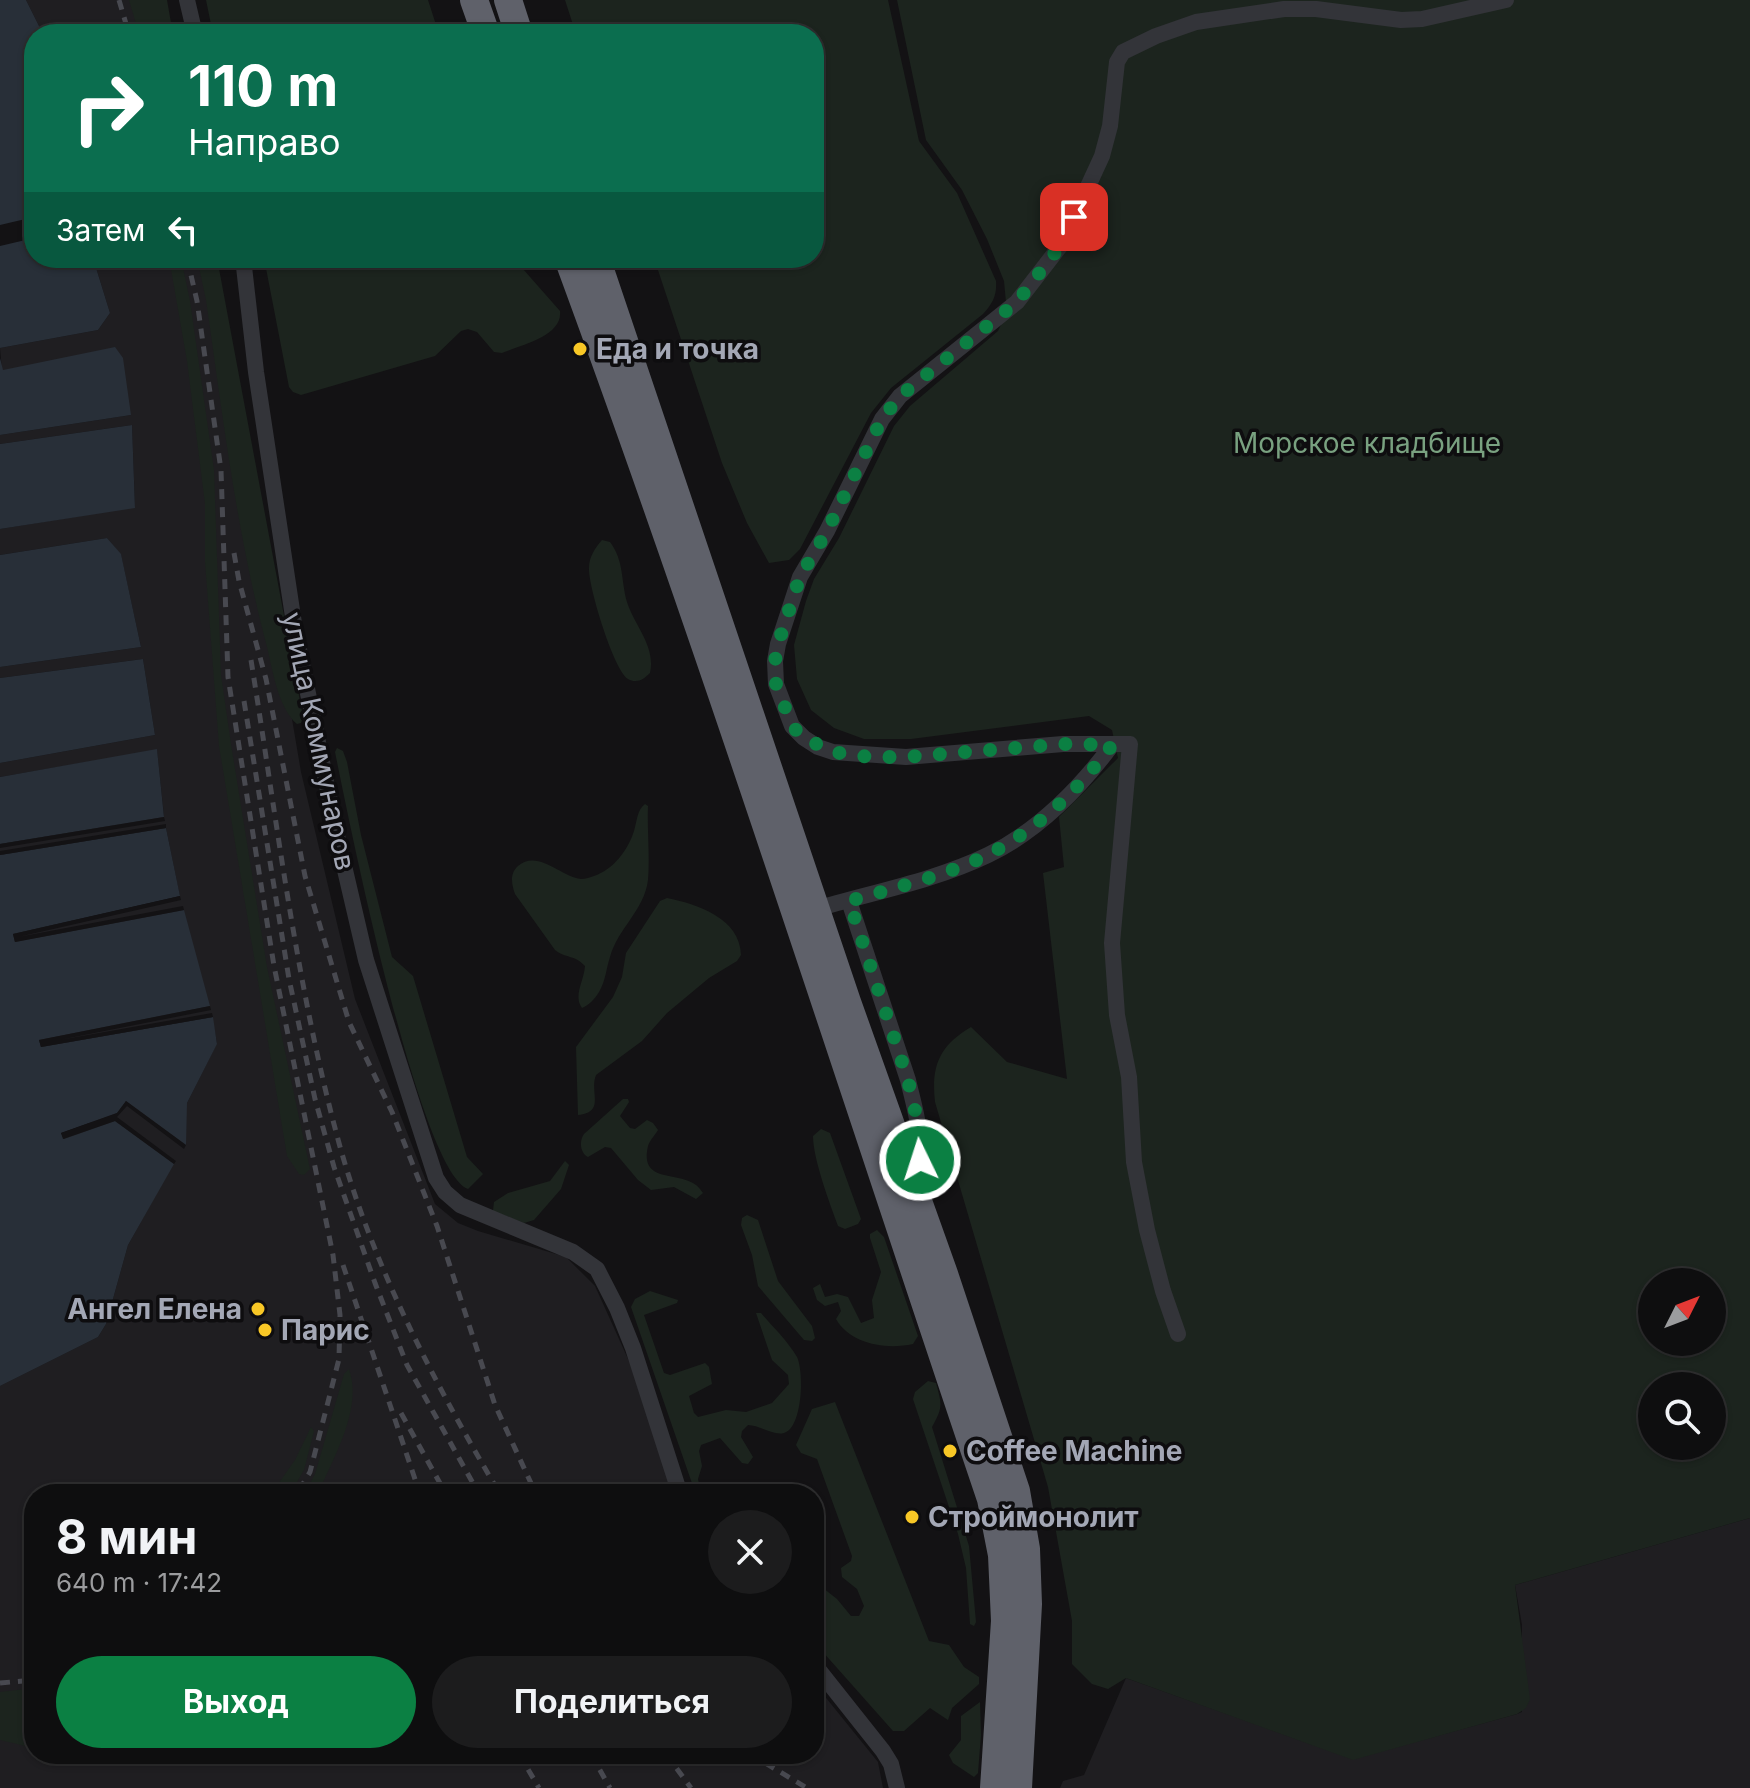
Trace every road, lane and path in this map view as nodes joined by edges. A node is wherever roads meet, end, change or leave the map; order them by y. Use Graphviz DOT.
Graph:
graph roads {
  1 [pos="187,0"];
  2 [pos="474,0"];
  3 [pos="508,0"];
  4 [pos="1506,0"];
  5 [pos="193,24"];
  6 [pos="482,24"];
  7 [pos="516,24"];
  8 [pos="244,268"];
  9 [pos="572,268"];
  10 [pos="599,268"];
  11 [pos="1112,745"];
  12 [pos="849,901"];
  13 [pos="816,909"];
  14 [pos="912,1182"];
  15 [pos="1178,1334"];
  16 [pos="677,1484"];
  17 [pos="824,1677"];
  18 [pos="1010,1745"];
  19 [pos="897,1788"];
  20 [pos="994,1788"];
  21 [pos="1018,1788"];
  1 -- 5 [label="street"];
  2 -- 6 [label="highway"];
  3 -- 7 [label="highway"];
  4 -- 11 [label="street"];
  8 -- 16 [label="street, улица Коммунаров"];
  9 -- 18 [label="highway"];
  10 -- 13 [label="highway"];
  11 -- 12 [label="street"];
  11 -- 15 [label="street"];
  12 -- 13 [label="street"];
  12 -- 14 [label="street"];
  13 -- 14 [label="highway"];
  14 -- 18 [label="highway"];
  17 -- 19 [label="street"];
  18 -- 20 [label="highway"];
  18 -- 21 [label="highway"];
}
